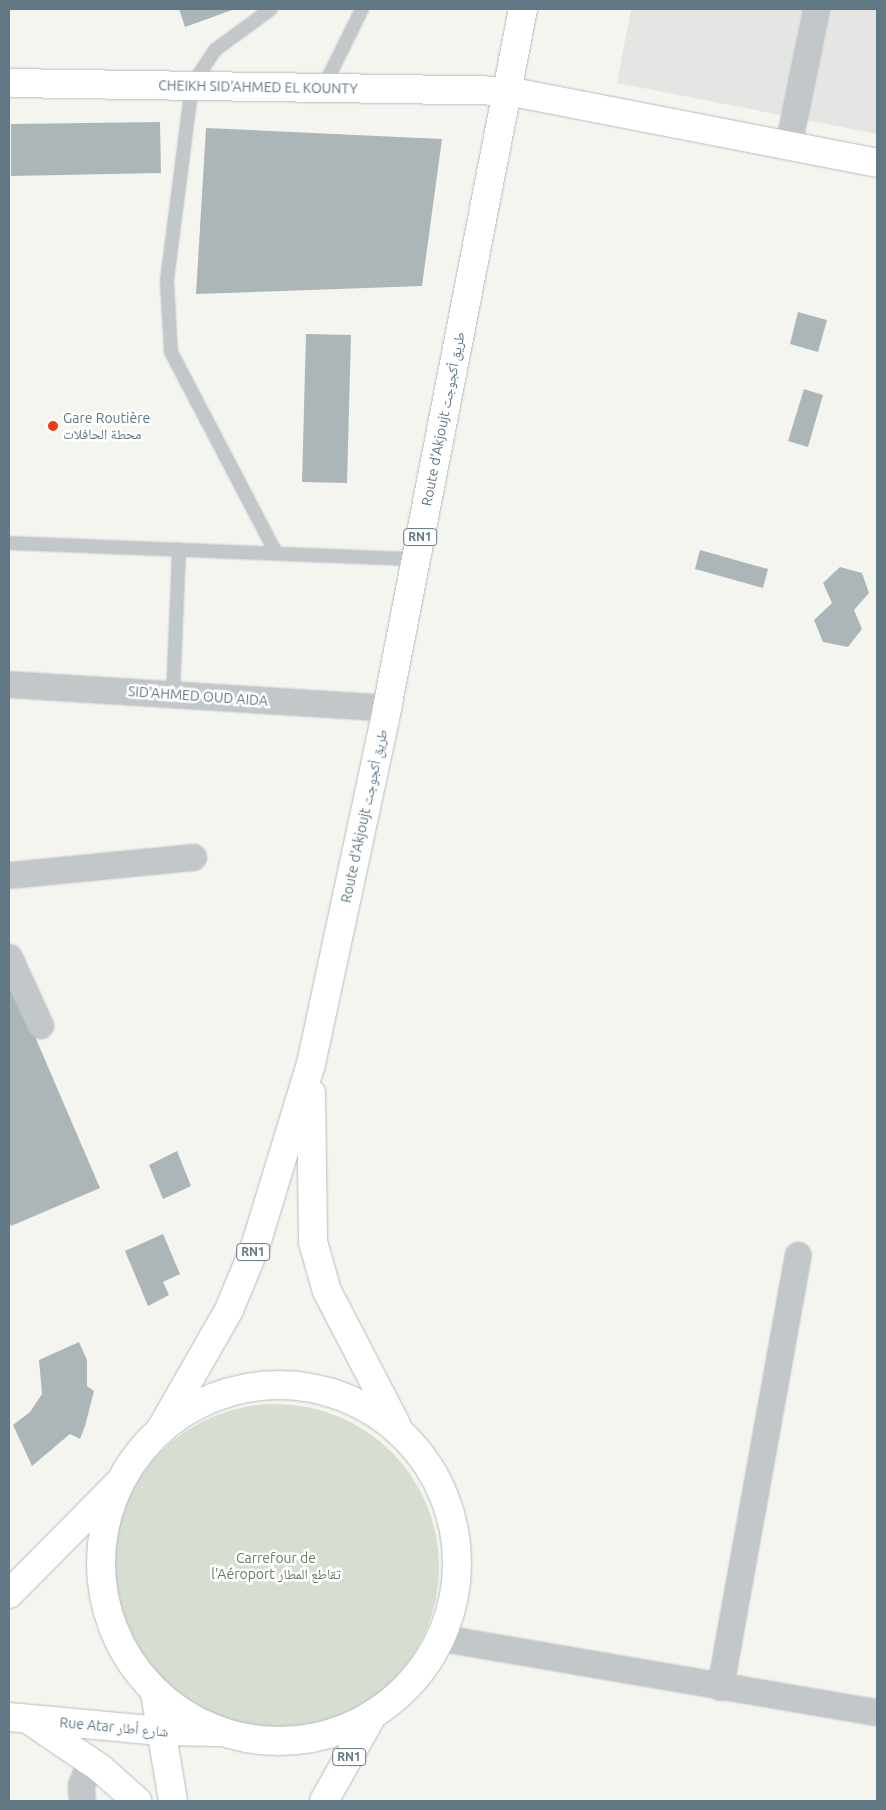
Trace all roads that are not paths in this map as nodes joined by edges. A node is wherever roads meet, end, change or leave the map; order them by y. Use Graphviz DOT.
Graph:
graph roads {
  1 [pos="271,9"];
  2 [pos="362,9"];
  3 [pos="523,9"];
  4 [pos="816,9"];
  5 [pos="9,83"];
  6 [pos="192,86"];
  7 [pos="323,88"];
  8 [pos="507,91"];
  9 [pos="788,146"];
  10 [pos="877,163"];
  11 [pos="9,543"];
  12 [pos="179,549"];
  13 [pos="276,553"];
  14 [pos="416,559"];
  15 [pos="9,684"];
  16 [pos="173,694"];
  17 [pos="387,708"];
  18 [pos="193,857"];
  19 [pos="9,875"];
  20 [pos="9,957"];
  21 [pos="40,1025"];
  22 [pos="311,1064"];
  23 [pos="798,1255"];
  24 [pos="162,1427"];
  25 [pos="399,1430"];
  26 [pos="118,1484"];
  27 [pos="9,1594"];
  28 [pos="442,1638"];
  29 [pos="720,1687"];
  30 [pos="155,1693"];
  31 [pos="877,1712"];
  32 [pos="373,1714"];
  33 [pos="19,1718"];
  34 [pos="160,1731"];
  35 [pos="220,1732"];
  36 [pos="90,1761"];
  37 [pos="82,1801"];
  38 [pos="138,1801"];
  39 [pos="173,1801"];
  40 [pos="324,1801"];
  1 -- 6 [label="lane"];
  2 -- 7 [label="lane"];
  3 -- 8 [label="main road, Route d'Akjoujt طريق أكجوجت / RN1"];
  4 -- 9 [label="street"];
  5 -- 6 [label="main road, CHEIKH SID'AHMED EL KOUNTY"];
  6 -- 7 [label="main road, CHEIKH SID'AHMED EL KOUNTY"];
  6 -- 13 [label="lane"];
  7 -- 8 [label="main road, CHEIKH SID'AHMED EL KOUNTY"];
  8 -- 9 [label="main road, CHEIKH SID'AHMED EL KOUNTY"];
  8 -- 14 [label="main road, Route d'Akjoujt طريق أكجوجت / RN1"];
  9 -- 10 [label="main road, CHEIKH SID'AHMED EL KOUNTY"];
  11 -- 12 [label="lane"];
  12 -- 13 [label="lane"];
  12 -- 16 [label="lane"];
  13 -- 14 [label="lane"];
  14 -- 17 [label="main road, Route d'Akjoujt طريق أكجوجت / RN1"];
  15 -- 16 [label="street, SID'AHMED OUD AIDA"];
  16 -- 17 [label="street, SID'AHMED OUD AIDA"];
  17 -- 22 [label="main road, Route d'Akjoujt طريق أكجوجت / RN1"];
  18 -- 19 [label="street"];
  20 -- 21 [label="street"];
  22 -- 24 [label="main road, Route d'Akjoujt طريق أكجوجت / RN1"];
  22 -- 25 [label="main road, Route d'Akjoujt طريق أكجوجت / RN1"];
  23 -- 29 [label="street"];
  24 -- 25 [label="main road"];
  24 -- 26 [label="main road"];
  25 -- 28 [label="main road"];
  26 -- 27 [label="main road"];
  26 -- 30 [label="main road"];
  28 -- 29 [label="street"];
  28 -- 32 [label="main road"];
  29 -- 31 [label="street"];
  30 -- 34 [label="main road"];
  30 -- 35 [label="main road"];
  32 -- 35 [label="main road"];
  32 -- 40 [label="main road, RN1"];
  33 -- 34 [label="main road, Rue Atar شارع أطار"];
  33 -- 36 [label="main road"];
  34 -- 35 [label="main road, Rue Atar شارع أطار"];
  34 -- 39 [label="main road"];
  36 -- 37 [label="street"];
  36 -- 38 [label="main road"];
}
